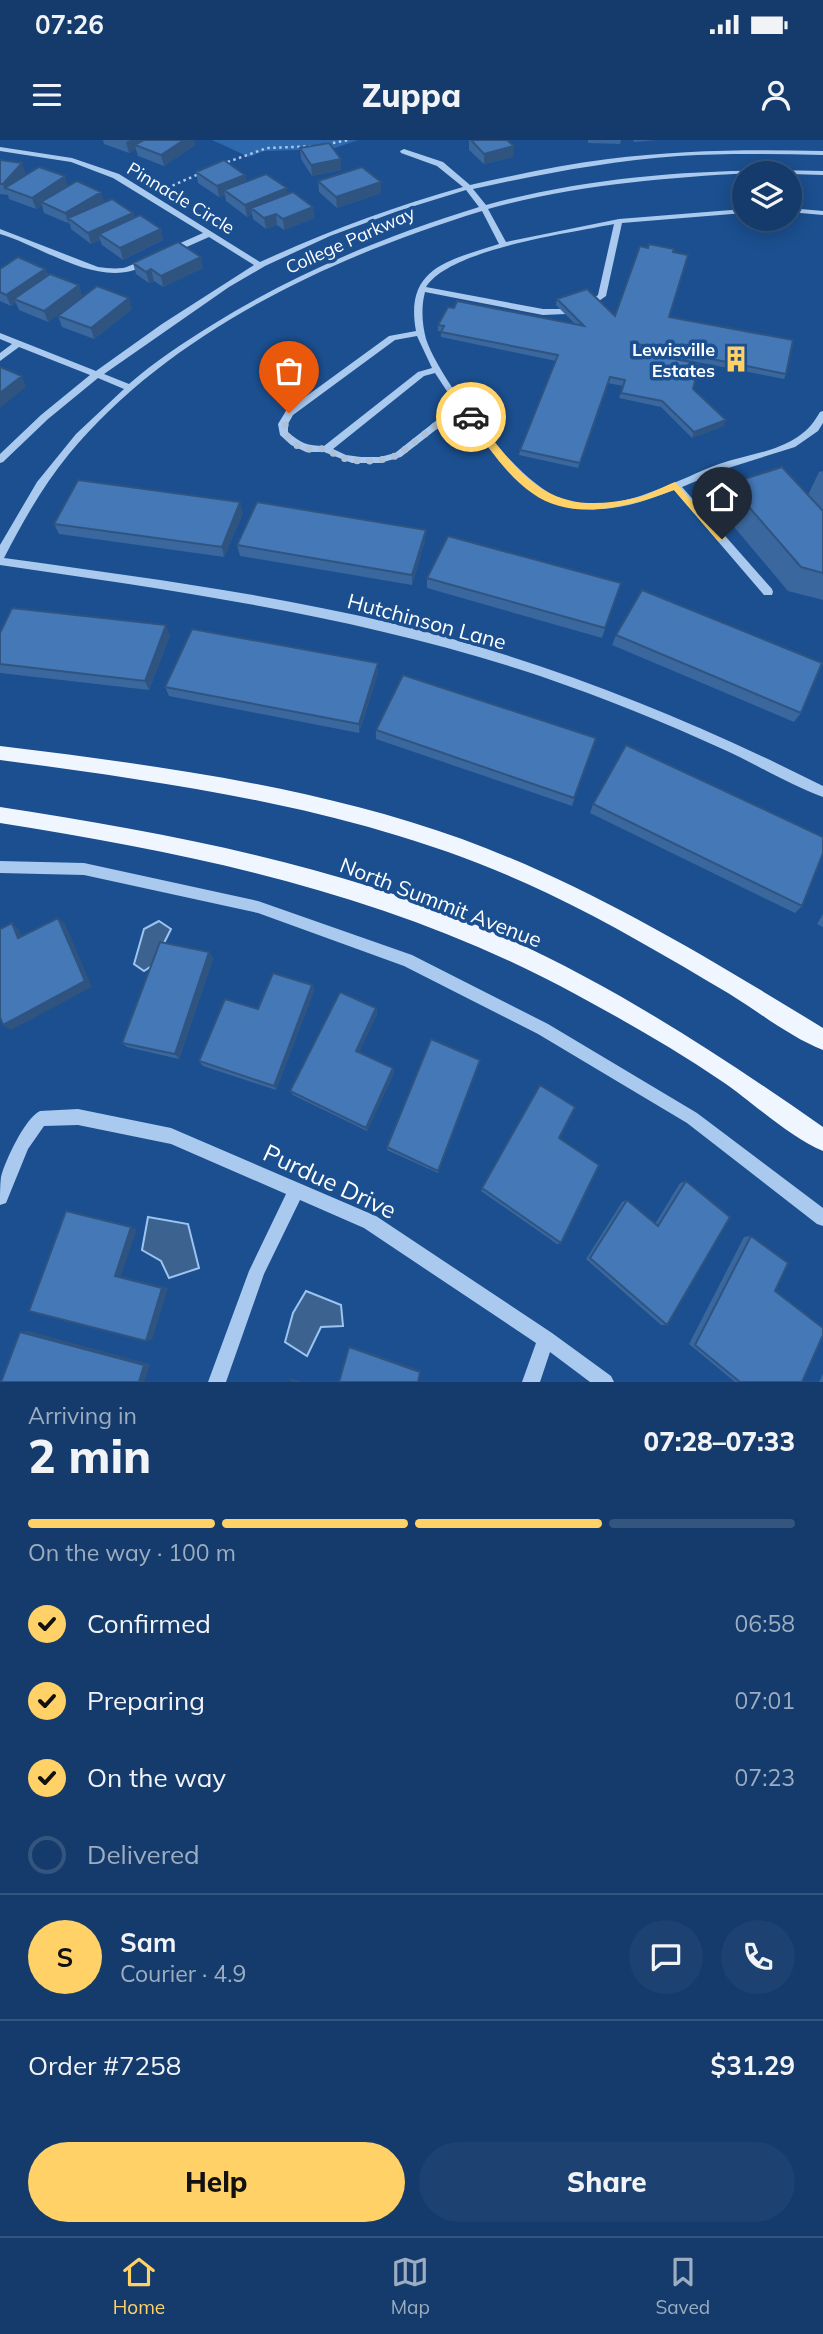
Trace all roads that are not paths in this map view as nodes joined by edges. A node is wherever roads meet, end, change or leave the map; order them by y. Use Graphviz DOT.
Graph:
graph roads {
  1 [pos="0,149"];
  2 [pos="404,150"];
  3 [pos="823,153"];
  4 [pos="823,173"];
  5 [pos="467,188"];
  6 [pos="485,208"];
  7 [pos="802,210"];
  8 [pos="732,212"];
  9 [pos="823,212"];
  10 [pos="619,221"];
  11 [pos="0,231"];
  12 [pos="210,233"];
  13 [pos="503,245"];
  14 [pos="165,253"];
  15 [pos="152,259"];
  16 [pos="260,265"];
  17 [pos="423,289"];
  18 [pos="593,302"];
  19 [pos="563,312"];
  20 [pos="421,333"];
  21 [pos="0,336"];
  22 [pos="18,343"];
  23 [pos="0,358"];
  24 [pos="438,370"];
  25 [pos="96,373"];
  26 [pos="131,388"];
  27 [pos="462,405"];
  28 [pos="823,414"];
  29 [pos="326,449"];
  30 [pos="0,460"];
  31 [pos="675,485"];
  32 [pos="0,555"];
  33 [pos="0,561"];
  34 [pos="768,592"];
  35 [pos="0,753"];
  36 [pos="823,792"];
  37 [pos="0,815"];
  38 [pos="0,867"];
  39 [pos="823,1040"];
  40 [pos="823,1140"];
  41 [pos="296,1189"];
  42 [pos="0,1197"];
  43 [pos="823,1217"];
  44 [pos="546,1339"];
  45 [pos="217,1382"];
  46 [pos="531,1382"];
  47 [pos="605,1382"];
  1 -- 12 [label="street, Pinnacle Circle"];
  2 -- 5 [label="street"];
  3 -- 5 [label="street, College Parkway"];
  4 -- 6 [label="street, College Parkway"];
  5 -- 6 [label="street"];
  5 -- 16 [label="street, College Parkway"];
  6 -- 13 [label="street"];
  6 -- 26 [label="street, College Parkway"];
  7 -- 9 [label="street"];
  8 -- 10 [label="street"];
  10 -- 13 [label="street"];
  10 -- 18 [label="street"];
  11 -- 15 [label="street"];
  12 -- 14 [label="street"];
  12 -- 16 [label="street, Pinnacle Circle"];
  13 -- 17 [label="street"];
  16 -- 25 [label="street, College Parkway"];
  17 -- 19 [label="street"];
  17 -- 20 [label="street"];
  20 -- 24 [label="street"];
  20 -- 29 [label="street"];
  21 -- 22 [label="street"];
  22 -- 23 [label="street"];
  22 -- 25 [label="street"];
  24 -- 27 [label="street"];
  24 -- 29 [label="street"];
  25 -- 26 [label="street"];
  25 -- 30 [label="street, College Parkway"];
  26 -- 32 [label="street, College Parkway"];
  27 -- 29 [label="street"];
  27 -- 31 [label="street"];
  28 -- 31 [label="street"];
  31 -- 34 [label="street"];
  33 -- 36 [label="street, Hutchinson Lane"];
  35 -- 39 [label="main road"];
  37 -- 40 [label="main road, North Summit Avenue"];
  38 -- 43 [label="street"];
  41 -- 42 [label="street, Purdue Drive"];
  41 -- 44 [label="street, Purdue Drive"];
  41 -- 45 [label="street"];
  44 -- 46 [label="street"];
  44 -- 47 [label="street, Purdue Drive"];
}
